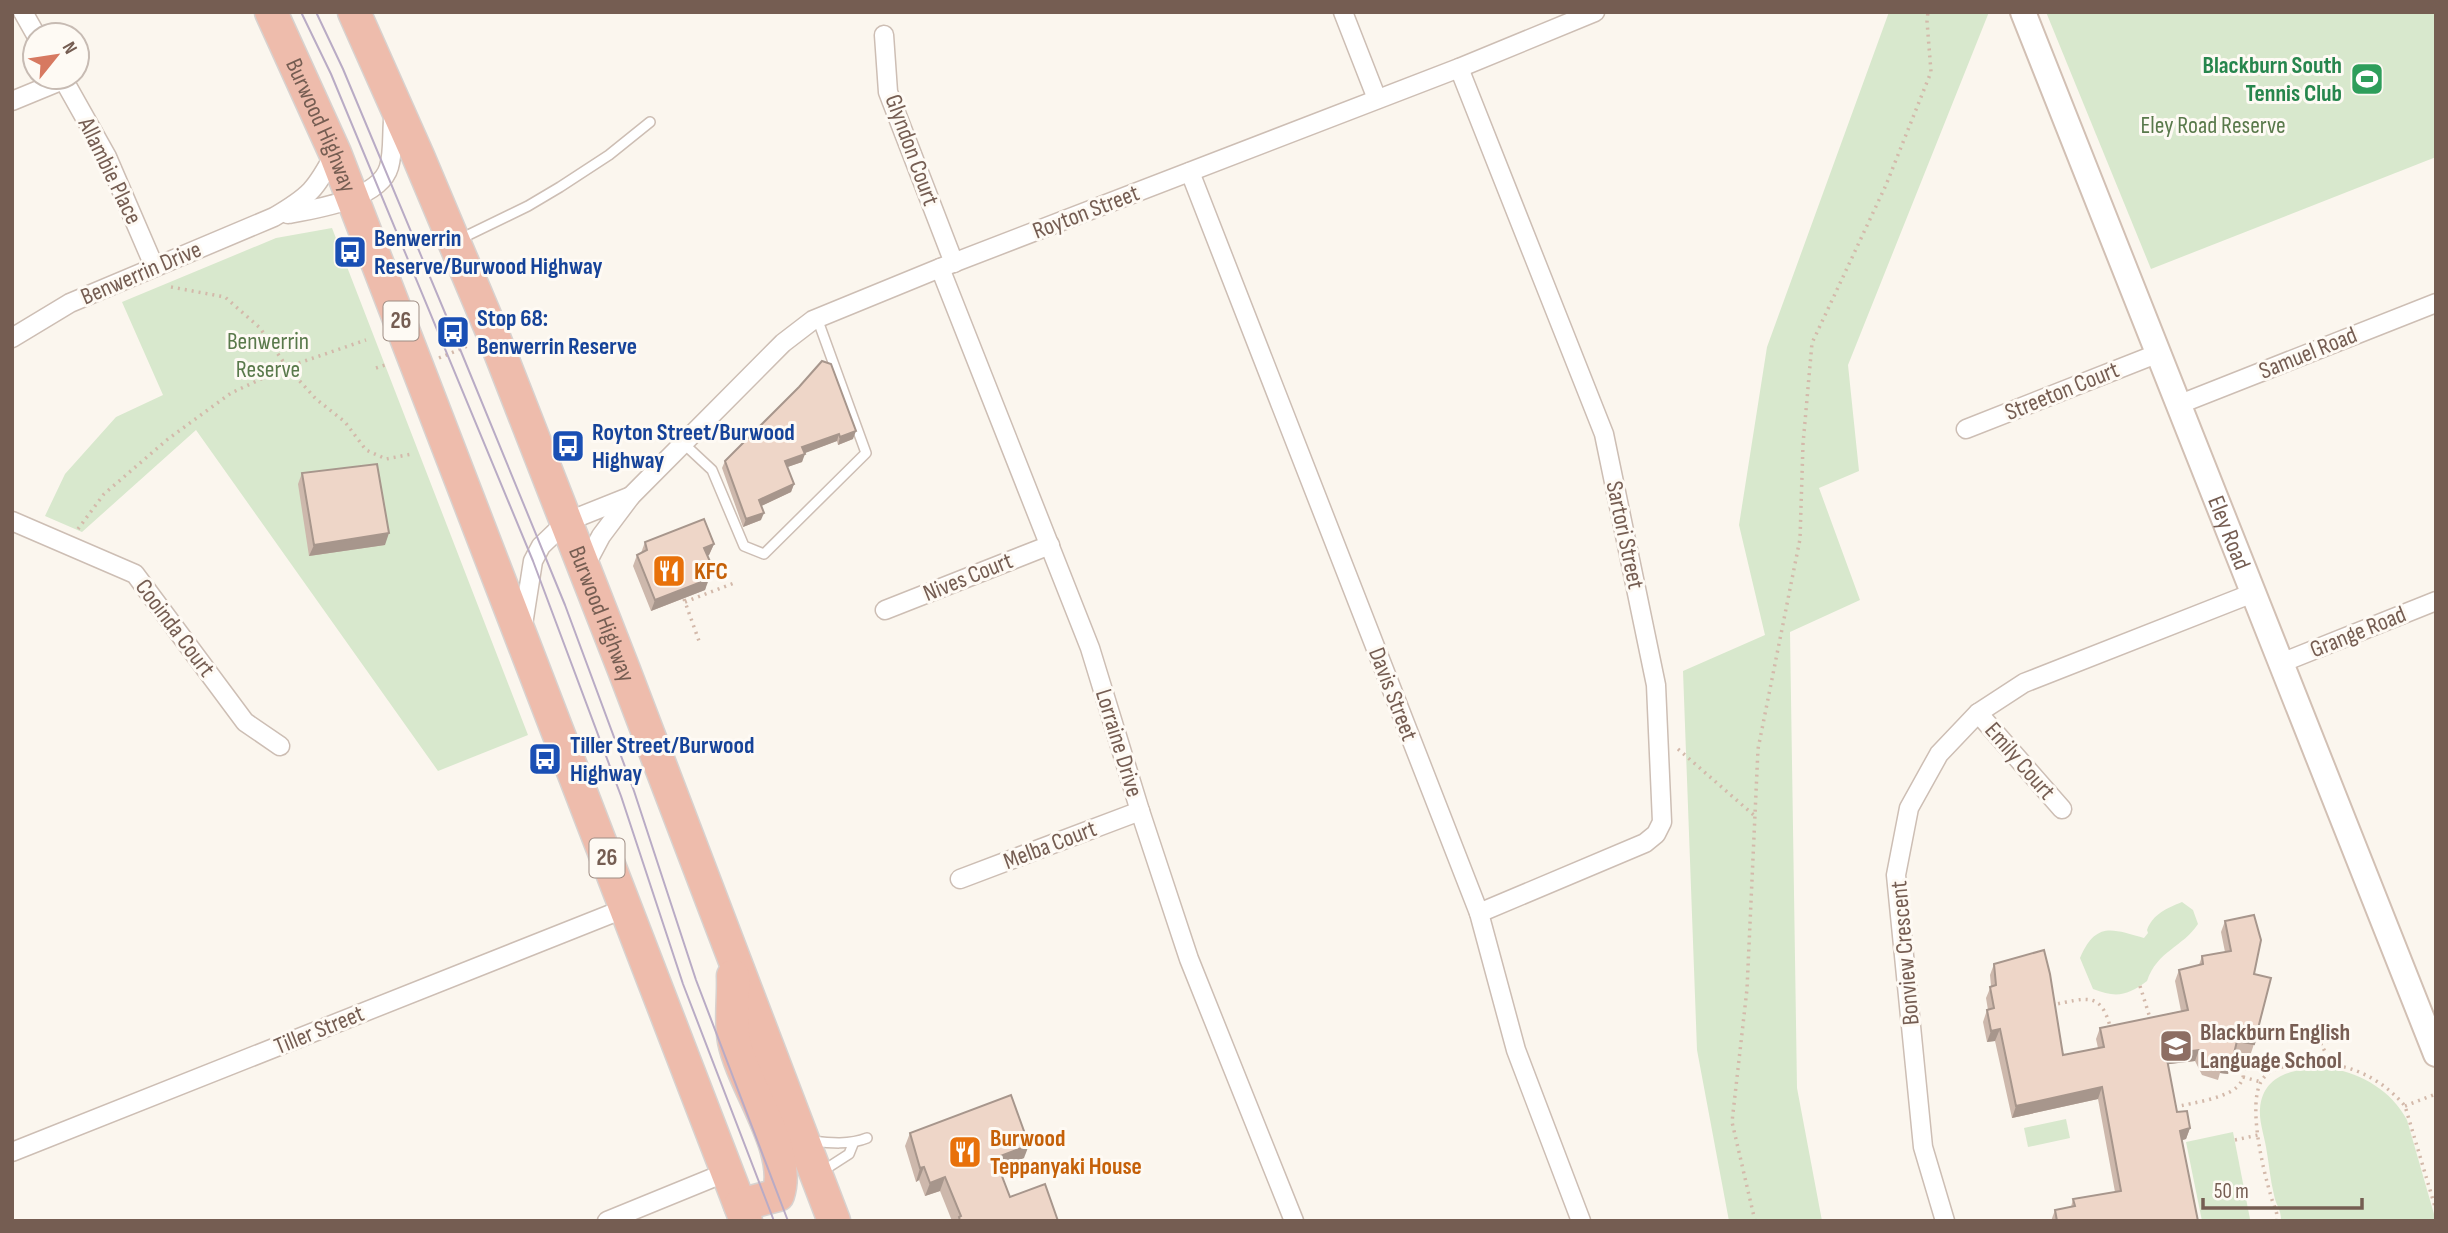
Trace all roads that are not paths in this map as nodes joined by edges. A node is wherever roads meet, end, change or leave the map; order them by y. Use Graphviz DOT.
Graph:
graph roads {
  1 [pos="271,12"];
  2 [pos="354,12"];
  3 [pos="1343,12"];
  4 [pos="1595,12"];
  5 [pos="2023,12"];
  6 [pos="884,35"];
  7 [pos="1459,68"];
  8 [pos="34,91"];
  9 [pos="69,91"];
  10 [pos="1377,99"];
  11 [pos="12,101"];
  12 [pos="395,103"];
  13 [pos="650,122"];
  14 [pos="335,153"];
  15 [pos="1190,172"];
  16 [pos="353,197"];
  17 [pos="274,217"];
  18 [pos="454,242"];
  19 [pos="947,265"];
  20 [pos="154,266"];
  21 [pos="2436,303"];
  22 [pos="817,318"];
  23 [pos="12,338"];
  24 [pos="2159,353"];
  25 [pos="2180,404"];
  26 [pos="1966,429"];
  27 [pos="683,443"];
  28 [pos="631,496"];
  29 [pos="12,521"];
  30 [pos="566,522"];
  31 [pos="1050,545"];
  32 [pos="584,568"];
  33 [pos="2253,593"];
  34 [pos="2436,601"];
  35 [pos="885,610"];
  36 [pos="522,633"];
  37 [pos="2281,663"];
  38 [pos="1978,713"];
  39 [pos="280,746"];
  40 [pos="2062,809"];
  41 [pos="1140,811"];
  42 [pos="960,879"];
  43 [pos="626,908"];
  44 [pos="1479,913"];
  45 [pos="733,957"];
  46 [pos="2436,1054"];
  47 [pos="867,1138"];
  48 [pos="804,1140"];
  49 [pos="853,1144"];
  50 [pos="12,1152"];
  51 [pos="727,1172"];
  52 [pos="817,1175"];
  53 [pos="743,1213"];
  54 [pos="607,1221"];
  55 [pos="834,1221"];
  56 [pos="1294,1221"];
  57 [pos="1581,1221"];
  58 [pos="1945,1221"];
  1 -- 14 [label="highway, Burwood Highway / 26"];
  2 -- 12 [label="highway, Burwood Highway"];
  3 -- 10 [label="street"];
  4 -- 7 [label="street, Royton Street"];
  5 -- 24 [label="main road, Eley Road"];
  6 -- 19 [label="street, Glyndon Court"];
  7 -- 10 [label="street, Royton Street"];
  7 -- 44 [label="street, Sartori Street"];
  8 -- 11 [label="street"];
  9 -- 20 [label="street, Allambie Place"];
  10 -- 15 [label="street, Royton Street"];
  12 -- 16 [label="street, Benwerrin Drive"];
  12 -- 18 [label="highway, Burwood Highway"];
  13 -- 18 [label="lane"];
  14 -- 16 [label="highway, Burwood Highway / 26"];
  14 -- 17 [label="street, Benwerrin Drive"];
  15 -- 19 [label="street, Royton Street"];
  15 -- 44 [label="street, Davis Street"];
  16 -- 17 [label="street, Benwerrin Drive"];
  16 -- 36 [label="highway, Burwood Highway / 26"];
  17 -- 20 [label="street, Benwerrin Drive"];
  18 -- 30 [label="highway, Burwood Highway"];
  19 -- 22 [label="street, Royton Street"];
  19 -- 31 [label="street, Lorraine Drive"];
  20 -- 23 [label="street, Benwerrin Drive"];
  21 -- 25 [label="street, Samuel Road"];
  22 -- 27 [label="street, Royton Street"];
  22 -- 27 [label="lane"];
  24 -- 25 [label="main road, Eley Road"];
  24 -- 26 [label="street, Streeton Court"];
  25 -- 33 [label="main road, Eley Road"];
  27 -- 28 [label="street, Royton Street"];
  28 -- 30 [label="street, Royton Street"];
  28 -- 32 [label="street, Royton Street"];
  29 -- 39 [label="street, Cooinda Court"];
  30 -- 32 [label="highway, Burwood Highway"];
  30 -- 36 [label="street, Royton Street"];
  31 -- 35 [label="street, Nives Court"];
  31 -- 41 [label="street, Lorraine Drive"];
  32 -- 45 [label="highway, Burwood Highway"];
  33 -- 37 [label="main road, Eley Road"];
  33 -- 38 [label="street, Bonview Crescent"];
  34 -- 37 [label="street, Grange Road"];
  36 -- 43 [label="highway, Burwood Highway / 26"];
  37 -- 46 [label="main road, Eley Road"];
  38 -- 40 [label="street, Emily Court"];
  38 -- 58 [label="street, Bonview Crescent"];
  41 -- 42 [label="street, Melba Court"];
  41 -- 56 [label="street, Lorraine Drive"];
  43 -- 50 [label="street, Tiller Street"];
  43 -- 51 [label="highway, Burwood Highway / 26"];
  44 -- 57 [label="street, Davis Street"];
  45 -- 48 [label="highway, Burwood Highway"];
  45 -- 53 [label="highway"];
  47 -- 49 [label="lane"];
  48 -- 49 [label="lane"];
  48 -- 52 [label="highway, Burwood Highway"];
  49 -- 52 [label="lane"];
  51 -- 53 [label="highway, Burwood Highway / 26"];
  51 -- 54 [label="street"];
  52 -- 55 [label="highway, Burwood Highway"];
}
